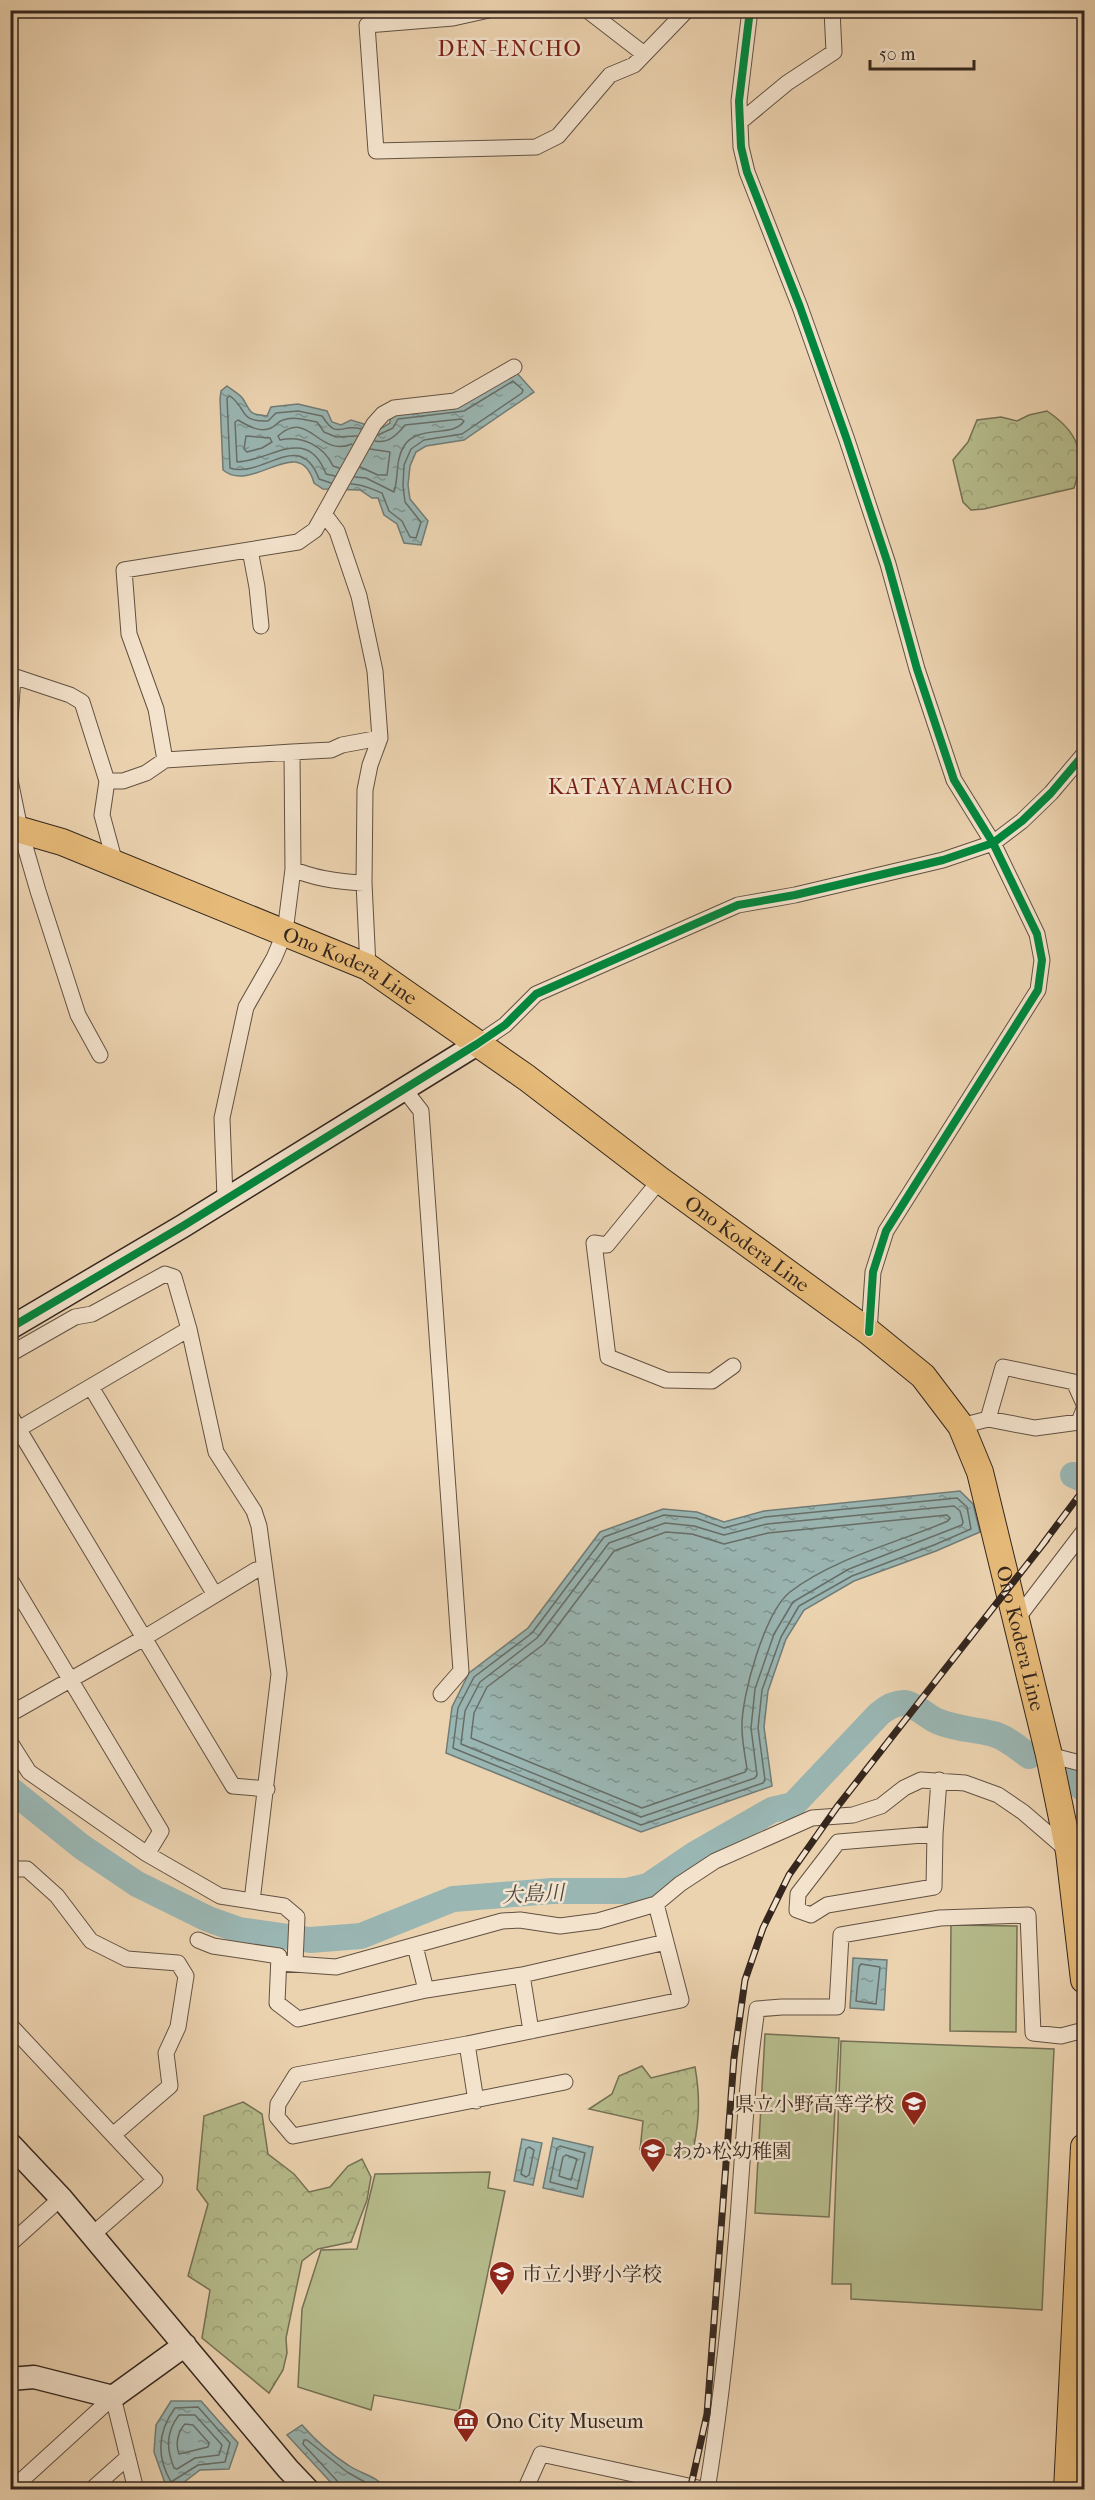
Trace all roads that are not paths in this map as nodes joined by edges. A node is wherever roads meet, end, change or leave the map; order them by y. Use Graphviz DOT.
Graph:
graph roads {
  1 [pos="489,10"];
  2 [pos="587,10"];
  3 [pos="687,10"];
  4 [pos="750,10"];
  5 [pos="832,10"];
  6 [pos="644,54"];
  7 [pos="740,122"];
  8 [pos="514,367"];
  9 [pos="325,515"];
  10 [pos="250,550"];
  11 [pos="261,626"];
  12 [pos="10,721"];
  13 [pos="380,738"];
  14 [pos="292,752"];
  15 [pos="1084,754"];
  16 [pos="165,760"];
  17 [pos="10,780"];
  18 [pos="107,781"];
  19 [pos="15,828"];
  20 [pos="993,843"];
  21 [pos="115,863"];
  22 [pos="293,869"];
  23 [pos="364,883"];
  24 [pos="285,932"];
  25 [pos="368,967"];
  26 [pos="477,1044"];
  27 [pos="100,1055"];
  28 [pos="404,1089"];
  29 [pos="660,1179"];
  30 [pos="225,1198"];
  31 [pos="10,1328"];
  32 [pos="189,1329"];
  33 [pos="869,1332"];
  34 [pos="10,1354"];
  35 [pos="733,1366"];
  36 [pos="91,1387"];
  37 [pos="1084,1406"];
  38 [pos="10,1415"];
  39 [pos="988,1419"];
  40 [pos="961,1426"];
  41 [pos="15,1432"];
  42 [pos="1084,1532"];
  43 [pos="265,1570"];
  44 [pos="10,1579"];
  45 [pos="215,1595"];
  46 [pos="1016,1620"];
  47 [pos="144,1638"];
  48 [pos="71,1680"];
  49 [pos="441,1694"];
  50 [pos="10,1714"];
  51 [pos="10,1742"];
  52 [pos="1049,1755"];
  53 [pos="1083,1762"];
  54 [pos="939,1780"];
  55 [pos="267,1789"];
  56 [pos="935,1834"];
  57 [pos="1069,1852"];
  58 [pos="147,1854"];
  59 [pos="10,1869"];
  60 [pos="252,1901"];
  61 [pos="656,1904"];
  62 [pos="198,1940"];
  63 [pos="666,1942"];
  64 [pos="415,1946"];
  65 [pos="1083,1948"];
  66 [pos="287,1963"];
  67 [pos="522,1975"];
  68 [pos="1084,1980"];
  69 [pos="426,1990"];
  70 [pos="10,2025"];
  71 [pos="1084,2030"];
  72 [pos="531,2031"];
  73 [pos="467,2044"];
  74 [pos="565,2082"];
  75 [pos="476,2101"];
  76 [pos="113,2135"];
  77 [pos="10,2144"];
  78 [pos="1084,2147"];
  79 [pos="61,2198"];
  80 [pos="92,2235"];
  81 [pos="10,2244"];
  82 [pos="1082,2272"];
  83 [pos="185,2345"];
  84 [pos="10,2379"];
  85 [pos="113,2397"];
  86 [pos="128,2457"];
  87 [pos="11,2490"];
  88 [pos="91,2490"];
  89 [pos="136,2490"];
  90 [pos="308,2490"];
  91 [pos="525,2490"];
  92 [pos="707,2490"];
  93 [pos="1067,2490"];
  1 -- 6 [label="street"];
  2 -- 6 [label="street"];
  3 -- 6 [label="street"];
  4 -- 7 [label="street"];
  5 -- 7 [label="street"];
  7 -- 20 [label="street"];
  8 -- 9 [label="street"];
  9 -- 10 [label="street"];
  9 -- 13 [label="street"];
  10 -- 11 [label="street"];
  10 -- 16 [label="street"];
  12 -- 18 [label="street"];
  13 -- 14 [label="street"];
  13 -- 23 [label="street"];
  14 -- 16 [label="street"];
  14 -- 22 [label="street"];
  15 -- 20 [label="street"];
  16 -- 18 [label="street"];
  17 -- 19 [label="street"];
  18 -- 21 [label="street"];
  19 -- 21 [label="main road, Ono Kodera Line"];
  19 -- 27 [label="street"];
  20 -- 26 [label="street"];
  20 -- 33 [label="street"];
  21 -- 24 [label="main road, Ono Kodera Line"];
  22 -- 23 [label="street"];
  22 -- 24 [label="street"];
  23 -- 25 [label="street"];
  24 -- 25 [label="main road, Ono Kodera Line"];
  24 -- 30 [label="street"];
  25 -- 26 [label="main road, Ono Kodera Line"];
  26 -- 28 [label="street"];
  26 -- 29 [label="main road, Ono Kodera Line"];
  28 -- 30 [label="street"];
  28 -- 49 [label="street"];
  29 -- 33 [label="main road, Ono Kodera Line"];
  29 -- 35 [label="street"];
  30 -- 31 [label="street"];
  32 -- 34 [label="street"];
  32 -- 36 [label="street"];
  32 -- 43 [label="street"];
  33 -- 40 [label="main road, Ono Kodera Line"];
  36 -- 41 [label="street"];
  36 -- 45 [label="street"];
  37 -- 39 [label="street"];
  37 -- 39 [label="street"];
  38 -- 41 [label="street"];
  39 -- 40 [label="street"];
  40 -- 46 [label="main road, Ono Kodera Line"];
  41 -- 47 [label="street"];
  42 -- 46 [label="street"];
  43 -- 45 [label="street"];
  43 -- 55 [label="street"];
  44 -- 48 [label="street"];
  45 -- 47 [label="street"];
  46 -- 52 [label="main road, Ono Kodera Line"];
  47 -- 48 [label="street"];
  47 -- 55 [label="street"];
  48 -- 50 [label="street"];
  48 -- 58 [label="street"];
  51 -- 58 [label="street"];
  52 -- 53 [label="street"];
  52 -- 57 [label="main road, Ono Kodera Line"];
  54 -- 56 [label="street"];
  54 -- 57 [label="street"];
  54 -- 61 [label="street"];
  55 -- 60 [label="street"];
  56 -- 56 [label="street"];
  57 -- 65 [label="main road, Ono Kodera Line"];
  58 -- 60 [label="street"];
  59 -- 76 [label="street"];
  60 -- 66 [label="street"];
  61 -- 63 [label="street"];
  61 -- 64 [label="street"];
  62 -- 66 [label="street"];
  63 -- 67 [label="street"];
  63 -- 72 [label="street"];
  64 -- 66 [label="street"];
  64 -- 69 [label="street"];
  65 -- 68 [label="main road, Ono Kodera Line"];
  66 -- 69 [label="street"];
  67 -- 69 [label="street"];
  67 -- 72 [label="street"];
  70 -- 76 [label="street"];
  71 -- 92 [label="street"];
  72 -- 73 [label="street"];
  73 -- 75 [label="street"];
  73 -- 75 [label="street"];
  74 -- 75 [label="street"];
  76 -- 80 [label="street"];
  77 -- 79 [label="street"];
  78 -- 82 [label="main road"];
  79 -- 80 [label="street"];
  79 -- 81 [label="street"];
  80 -- 83 [label="street"];
  82 -- 93 [label="main road"];
  83 -- 85 [label="street"];
  83 -- 90 [label="street"];
  84 -- 85 [label="street"];
  85 -- 86 [label="street"];
  85 -- 87 [label="street"];
  86 -- 88 [label="street"];
  86 -- 89 [label="street"];
  91 -- 92 [label="street"];
}
